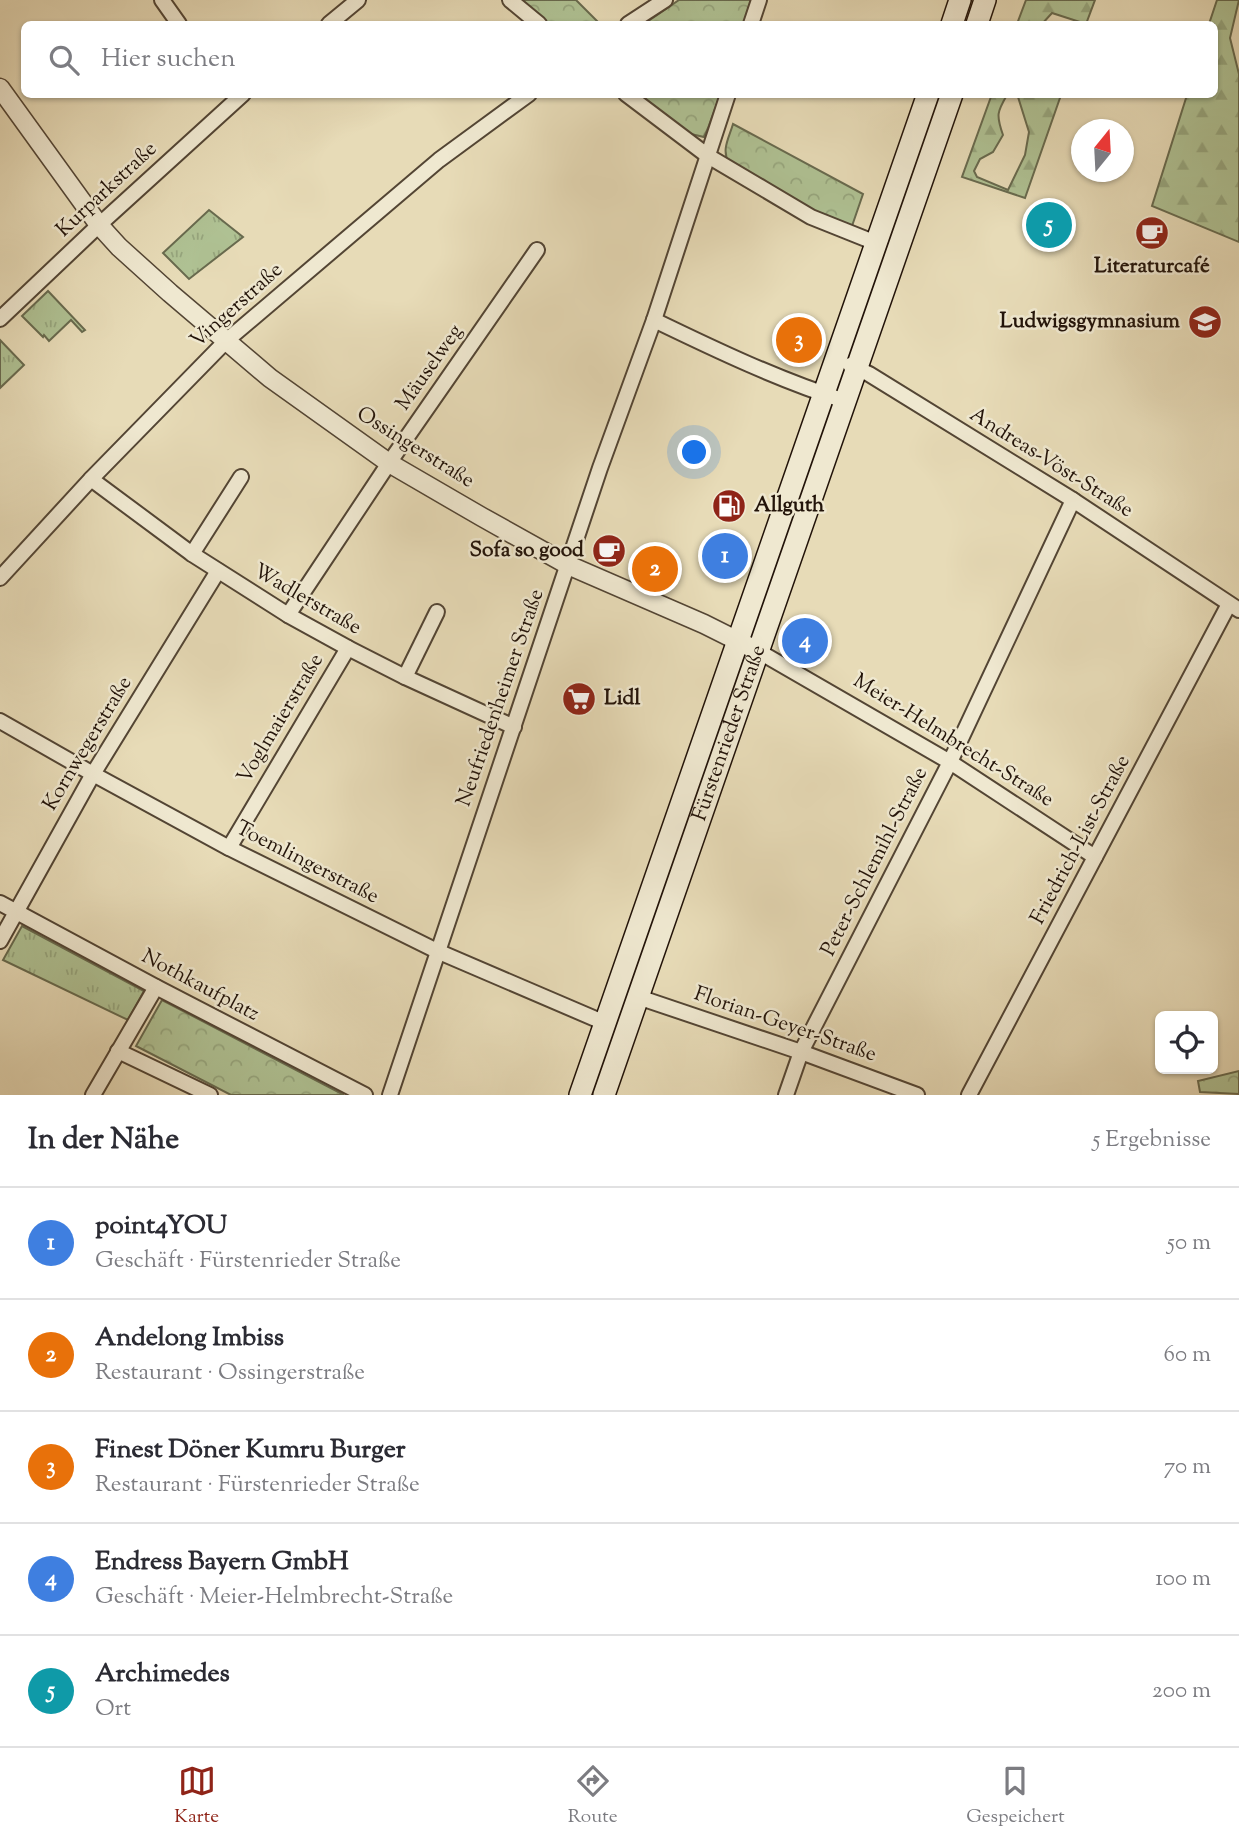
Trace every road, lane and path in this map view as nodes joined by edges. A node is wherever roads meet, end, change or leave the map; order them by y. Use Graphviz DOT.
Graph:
graph roads {
  1 [pos="162,0"];
  2 [pos="358,0"];
  3 [pos="510,0"];
  4 [pos="665,0"];
  5 [pos="759,0"];
  6 [pos="960,0"];
  7 [pos="985,0"];
  8 [pos="177,21"];
  9 [pos="332,21"];
  10 [pos="535,21"];
  11 [pos="633,21"];
  12 [pos="752,21"];
  13 [pos="953,21"];
  14 [pos="978,21"];
  15 [pos="0,88"];
  16 [pos="236,98"];
  17 [pos="524,98"];
  18 [pos="631,98"];
  19 [pos="727,98"];
  20 [pos="927,98"];
  21 [pos="951,98"];
  22 [pos="708,156"];
  23 [pos="99,225"];
  24 [pos="876,243"];
  25 [pos="537,250"];
  26 [pos="0,318"];
  27 [pos="653,320"];
  28 [pos="226,341"];
  29 [pos="836,358"];
  30 [pos="857,368"];
  31 [pos="823,394"];
  32 [pos="845,401"];
  33 [pos="389,463"];
  34 [pos="241,477"];
  35 [pos="91,479"];
  36 [pos="1073,500"];
  37 [pos="191,554"];
  38 [pos="568,565"];
  39 [pos="218,571"];
  40 [pos="0,578"];
  41 [pos="1234,607"];
  42 [pos="437,612"];
  43 [pos="288,615"];
  44 [pos="748,646"];
  45 [pos="348,648"];
  46 [pos="405,677"];
  47 [pos="0,721"];
  48 [pos="514,727"];
  49 [pos="950,762"];
  50 [pos="93,774"];
  51 [pos="229,848"];
  52 [pos="1095,857"];
  53 [pos="0,903"];
  54 [pos="17,911"];
  55 [pos="0,941"];
  56 [pos="437,951"];
  57 [pos="156,987"];
  58 [pos="638,997"];
  59 [pos="605,1023"];
  60 [pos="118,1051"];
  61 [pos="802,1052"];
  62 [pos="93,1095"];
  63 [pos="210,1095"];
  64 [pos="365,1095"];
  65 [pos="390,1095"];
  66 [pos="580,1095"];
  67 [pos="604,1095"];
  68 [pos="786,1095"];
  69 [pos="918,1095"];
  70 [pos="969,1095"];
  1 -- 8 [label="street"];
  2 -- 9 [label="street"];
  3 -- 10 [label="street"];
  4 -- 11 [label="street"];
  5 -- 12 [label="street"];
  6 -- 13 [label="main road"];
  7 -- 14 [label="main road"];
  15 -- 23 [label="street, Ossingerstraße"];
  16 -- 23 [label="street, Kurparkstraße"];
  17 -- 28 [label="street, Vingerstraße"];
  18 -- 22 [label="street"];
  19 -- 22 [label="street, Neufriedenheimer Straße"];
  20 -- 24 [label="main road, Fürstenrieder Straße"];
  21 -- 30 [label="main road, Fürstenrieder Straße"];
  22 -- 24 [label="street"];
  22 -- 27 [label="street, Neufriedenheimer Straße"];
  23 -- 26 [label="street, Kurparkstraße"];
  23 -- 28 [label="street, Ossingerstraße"];
  24 -- 29 [label="main road, Fürstenrieder Straße"];
  25 -- 33 [label="street, Mäuselweg"];
  27 -- 31 [label="street"];
  27 -- 38 [label="street, Neufriedenheimer Straße"];
  28 -- 33 [label="street, Ossingerstraße"];
  28 -- 35 [label="street, Vingerstraße"];
  29 -- 30 [label="street, Andreas-Vöst-Straße"];
  29 -- 31 [label="main road, Fürstenrieder Straße"];
  30 -- 32 [label="main road, Fürstenrieder Straße"];
  30 -- 36 [label="street, Andreas-Vöst-Straße"];
  31 -- 32 [label="street"];
  31 -- 44 [label="main road, Fürstenrieder Straße"];
  32 -- 44 [label="main road, Fürstenrieder Straße"];
  33 -- 38 [label="street, Ossingerstraße"];
  33 -- 43 [label="street, Mäuselweg"];
  34 -- 37 [label="street"];
  35 -- 37 [label="street, Wadlerstraße"];
  35 -- 40 [label="street, Vingerstraße"];
  36 -- 41 [label="street, Andreas-Vöst-Straße"];
  36 -- 49 [label="street, Peter-Schlemihl-Straße"];
  37 -- 39 [label="street, Wadlerstraße"];
  38 -- 44 [label="street, Ossingerstraße"];
  38 -- 48 [label="street, Neufriedenheimer Straße"];
  39 -- 43 [label="street, Wadlerstraße"];
  39 -- 50 [label="street, Kornwegerstraße"];
  41 -- 52 [label="street, Friedrich-List-Straße"];
  42 -- 46 [label="street"];
  43 -- 45 [label="street, Wadlerstraße"];
  44 -- 49 [label="street, Meier-Helmbrecht-Straße"];
  44 -- 58 [label="main road, Fürstenrieder Straße"];
  44 -- 59 [label="main road, Fürstenrieder Straße"];
  45 -- 46 [label="street, Wadlerstraße"];
  45 -- 51 [label="street, Voglmaierstraße"];
  46 -- 48 [label="street, Wadlerstraße"];
  47 -- 50 [label="street, Toemlingerstraße"];
  48 -- 56 [label="street, Neufriedenheimer Straße"];
  49 -- 52 [label="street, Meier-Helmbrecht-Straße"];
  49 -- 61 [label="street, Peter-Schlemihl-Straße"];
  50 -- 51 [label="street, Toemlingerstraße"];
  50 -- 54 [label="street, Kornwegerstraße"];
  51 -- 56 [label="street, Toemlingerstraße"];
  52 -- 70 [label="street, Friedrich-List-Straße"];
  53 -- 54 [label="street, Nothkaufplatz"];
  54 -- 55 [label="street, Kornwegerstraße"];
  54 -- 57 [label="street, Nothkaufplatz"];
  56 -- 59 [label="street, Toemlingerstraße"];
  56 -- 65 [label="street, Neufriedenheimer Straße"];
  57 -- 60 [label="street"];
  57 -- 64 [label="street, Nothkaufplatz"];
  58 -- 61 [label="street, Florian-Geyer-Straße"];
  58 -- 67 [label="main road, Fürstenrieder Straße"];
  59 -- 66 [label="main road, Fürstenrieder Straße"];
  60 -- 62 [label="street"];
  60 -- 63 [label="street"];
  61 -- 68 [label="street, Peter-Schlemihl-Straße"];
  61 -- 69 [label="street, Florian-Geyer-Straße"];
}
